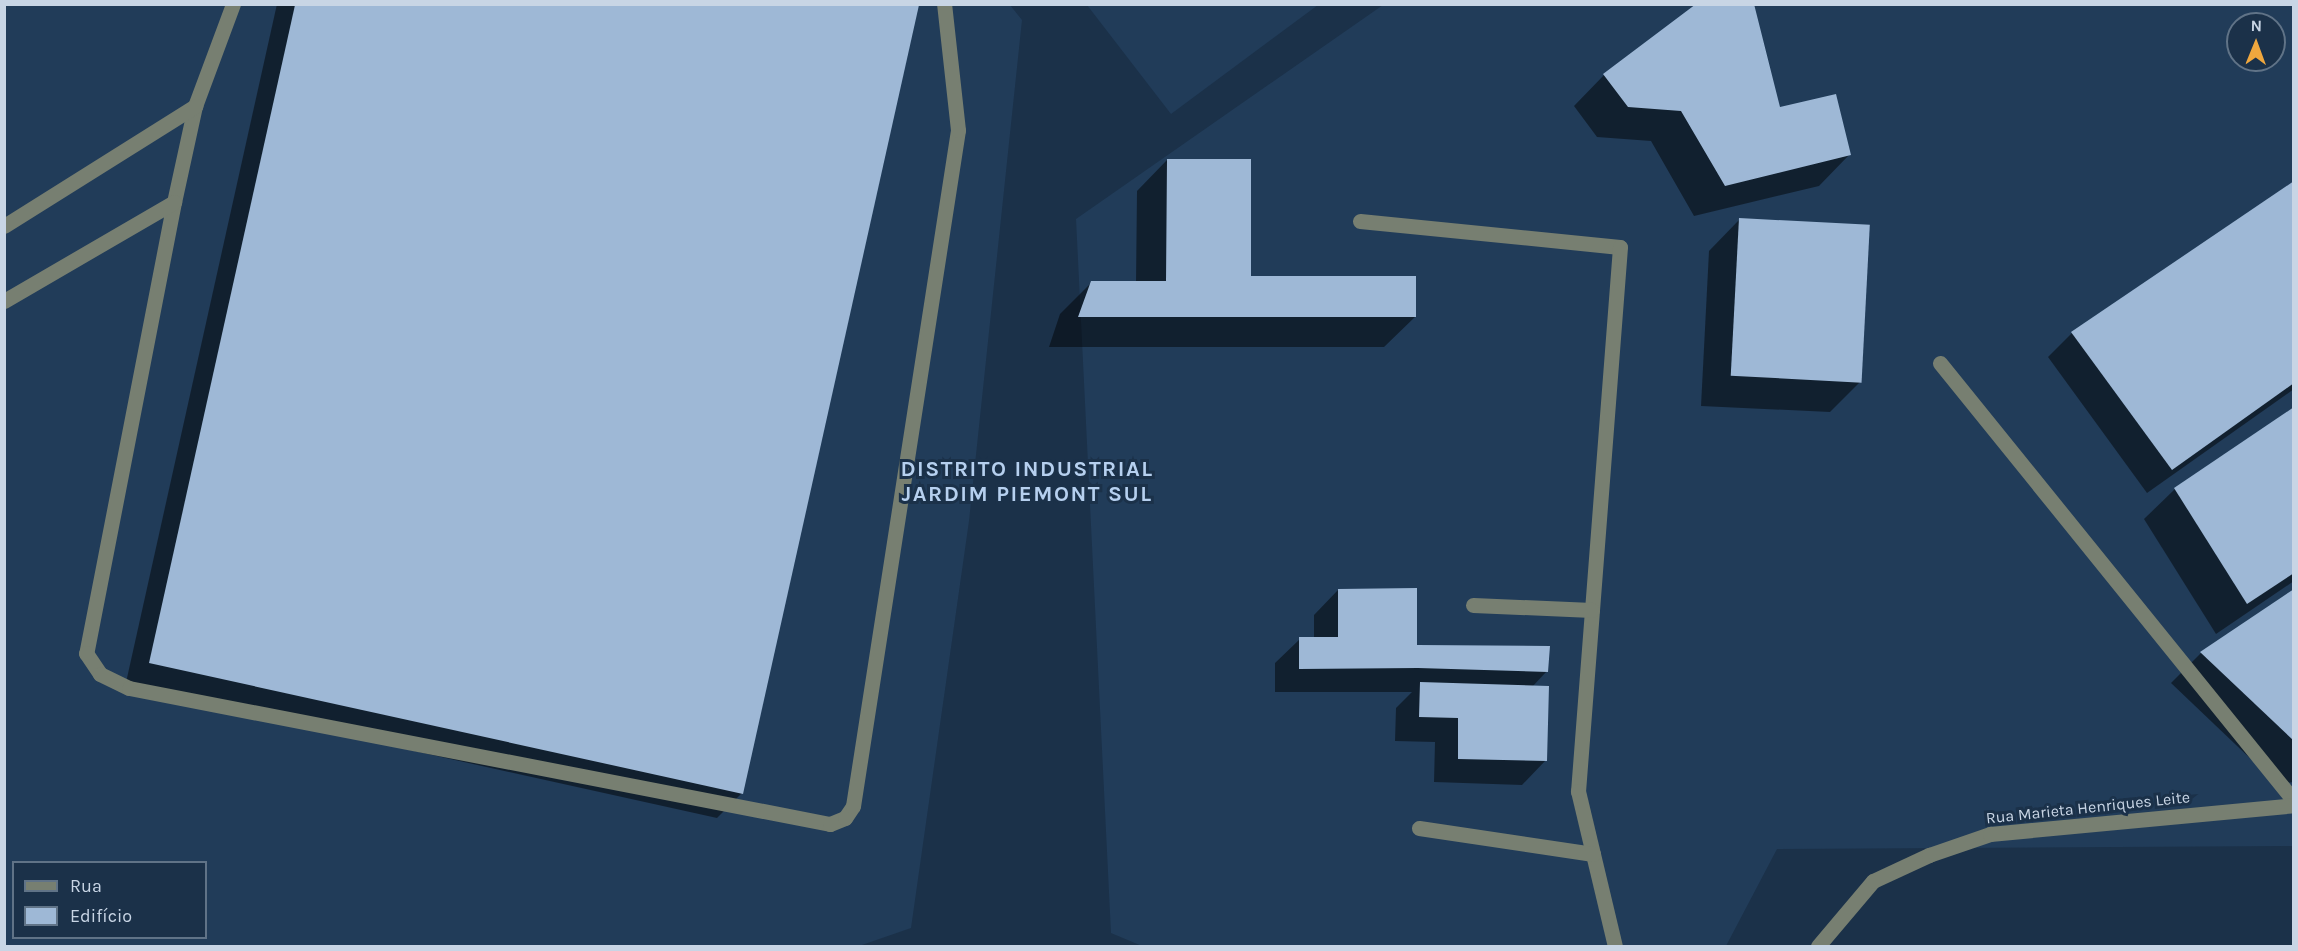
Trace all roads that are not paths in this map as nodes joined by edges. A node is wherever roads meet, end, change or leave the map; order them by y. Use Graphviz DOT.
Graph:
graph roads {
  1 [pos="233,4"];
  2 [pos="944,4"];
  3 [pos="195,106"];
  4 [pos="174,202"];
  5 [pos="1360,221"];
  6 [pos="4,226"];
  7 [pos="4,301"];
  8 [pos="1940,363"];
  9 [pos="1473,605"];
  10 [pos="1592,610"];
  11 [pos="2294,803"];
  12 [pos="1419,828"];
  13 [pos="1593,854"];
  14 [pos="1615,946"];
  15 [pos="1818,946"];
  1 -- 3 [label="street"];
  2 -- 4 [label="street"];
  3 -- 4 [label="street"];
  3 -- 6 [label="street"];
  4 -- 7 [label="street"];
  5 -- 10 [label="street"];
  8 -- 11 [label="street"];
  9 -- 10 [label="street"];
  10 -- 13 [label="street"];
  11 -- 15 [label="street, Rua Marieta Henriques Leite"];
  12 -- 13 [label="street"];
  13 -- 14 [label="street"];
}
